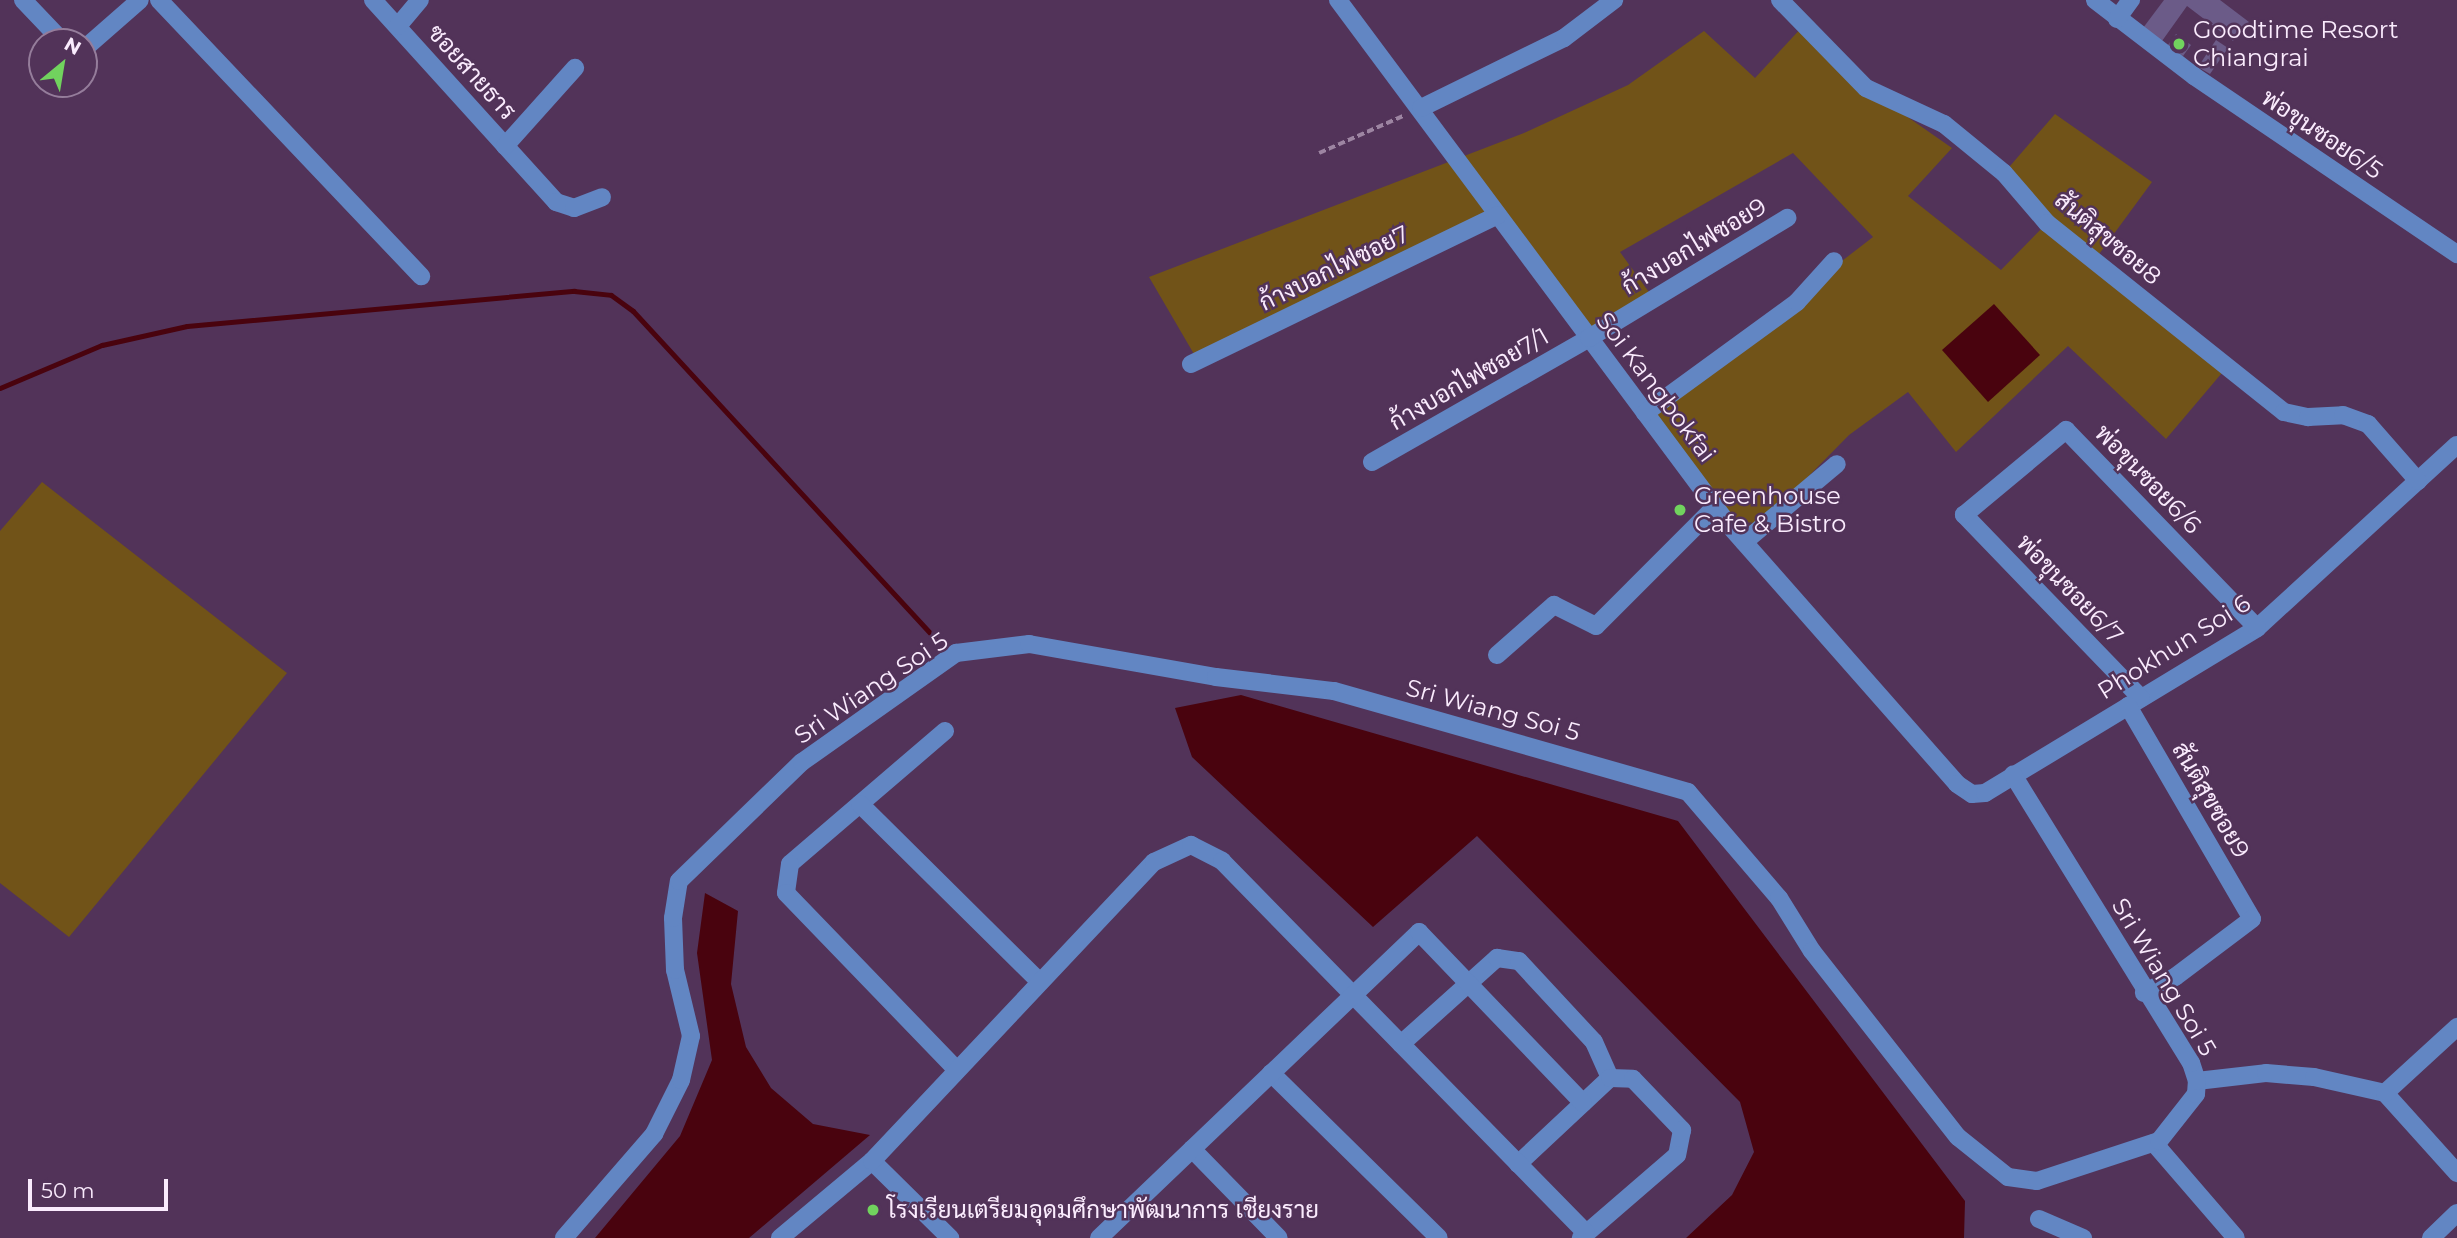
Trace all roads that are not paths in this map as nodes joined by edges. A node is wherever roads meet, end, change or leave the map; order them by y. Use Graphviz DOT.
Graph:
graph roads {
  1 [pos="23,0"];
  2 [pos="140,0"];
  3 [pos="159,0"];
  4 [pos="373,0"];
  5 [pos="420,0"];
  6 [pos="1338,0"];
  7 [pos="1614,0"];
  8 [pos="1780,0"];
  9 [pos="2095,0"];
  10 [pos="2131,0"];
  11 [pos="2117,19"];
  12 [pos="398,26"];
  13 [pos="50,28"];
  14 [pos="98,37"];
  15 [pos="575,68"];
  16 [pos="1421,108"];
  17 [pos="506,146"];
  18 [pos="602,197"];
  19 [pos="1497,215"];
  20 [pos="1787,218"];
  21 [pos="2457,254"];
  22 [pos="1835,261"];
  23 [pos="421,276"];
  24 [pos="1590,338"];
  25 [pos="1191,364"];
  26 [pos="1645,412"];
  27 [pos="2457,445"];
  28 [pos="1372,462"];
  29 [pos="1837,464"];
  30 [pos="2418,481"];
  31 [pos="1715,507"];
  32 [pos="1964,515"];
  33 [pos="1744,542"];
  34 [pos="2257,628"];
  35 [pos="1497,655"];
  36 [pos="2134,702"];
  37 [pos="945,731"];
  38 [pos="2013,775"];
  39 [pos="1994,786"];
  40 [pos="860,804"];
  41 [pos="1040,982"];
  42 [pos="1467,983"];
  43 [pos="2144,993"];
  44 [pos="1352,994"];
  45 [pos="2457,1027"];
  46 [pos="1401,1044"];
  47 [pos="957,1070"];
  48 [pos="1271,1073"];
  49 [pos="1609,1078"];
  50 [pos="2197,1081"];
  51 [pos="2385,1093"];
  52 [pos="1583,1103"];
  53 [pos="2154,1143"];
  54 [pos="1192,1149"];
  55 [pos="872,1161"];
  56 [pos="1518,1164"];
  57 [pos="2457,1174"];
  58 [pos="2457,1213"];
  59 [pos="2039,1219"];
  60 [pos="1583,1236"];
  61 [pos="564,1238"];
  62 [pos="780,1238"];
  63 [pos="950,1238"];
  64 [pos="1099,1238"];
  65 [pos="1279,1238"];
  66 [pos="1439,1238"];
  67 [pos="2083,1238"];
  68 [pos="2236,1238"];
  69 [pos="2431,1238"];
  1 -- 13 [label="street"];
  2 -- 14 [label="street"];
  3 -- 23 [label="street"];
  4 -- 12 [label="street, ซอยสายธาร"];
  5 -- 12 [label="street"];
  6 -- 16 [label="street, Soi Kangbokfai"];
  7 -- 16 [label="street"];
  8 -- 30 [label="street, สันติสุขซอย8"];
  9 -- 11 [label="street, พ่อขุนซอย6/5"];
  10 -- 11 [label="street"];
  11 -- 21 [label="street, พ่อขุนซอย6/5"];
  12 -- 17 [label="street, ซอยสายธาร"];
  15 -- 17 [label="street"];
  16 -- 19 [label="street, Soi Kangbokfai"];
  17 -- 18 [label="street, ซอยสายธาร"];
  19 -- 24 [label="street, Soi Kangbokfai"];
  19 -- 25 [label="street, ก้างบอกไฟซอย7"];
  20 -- 24 [label="street, ก้างบอกไฟซอย9"];
  22 -- 26 [label="street"];
  24 -- 26 [label="street, Soi Kangbokfai"];
  24 -- 28 [label="street, ก้างบอกไฟซอย7/1"];
  26 -- 31 [label="street, Soi Kangbokfai"];
  27 -- 30 [label="street, Phokhun Soi 6"];
  29 -- 33 [label="street"];
  30 -- 34 [label="street, Phokhun Soi 6"];
  31 -- 33 [label="street, Soi Kangbokfai"];
  31 -- 35 [label="street"];
  32 -- 34 [label="street, พ่อขุนซอย6/6"];
  32 -- 36 [label="street, พ่อขุนซอย6/7"];
  33 -- 39 [label="street, Soi Kangbokfai"];
  34 -- 36 [label="street, Phokhun Soi 6"];
  36 -- 38 [label="street, Phokhun Soi 6"];
  36 -- 43 [label="street, สันติสุขซอย9"];
  37 -- 40 [label="street"];
  38 -- 39 [label="street, Phokhun Soi 6"];
  38 -- 43 [label="street, Sri Wiang Soi 5"];
  40 -- 41 [label="street"];
  40 -- 47 [label="street"];
  41 -- 44 [label="street"];
  41 -- 47 [label="street"];
  42 -- 44 [label="street"];
  42 -- 46 [label="street"];
  42 -- 49 [label="street"];
  42 -- 52 [label="street"];
  43 -- 50 [label="street, Sri Wiang Soi 5"];
  44 -- 46 [label="street"];
  44 -- 48 [label="street"];
  45 -- 51 [label="street"];
  46 -- 56 [label="street"];
  47 -- 55 [label="street"];
  48 -- 54 [label="street"];
  48 -- 66 [label="street"];
  49 -- 52 [label="street"];
  49 -- 60 [label="street"];
  50 -- 51 [label="street"];
  50 -- 53 [label="street, Sri Wiang Soi 5"];
  51 -- 57 [label="street"];
  52 -- 56 [label="street"];
  53 -- 61 [label="street, Sri Wiang Soi 5"];
  53 -- 68 [label="street"];
  54 -- 64 [label="street"];
  54 -- 65 [label="street"];
  55 -- 62 [label="street"];
  55 -- 63 [label="street"];
  56 -- 60 [label="street"];
  58 -- 69 [label="street"];
  59 -- 67 [label="street"];
}
